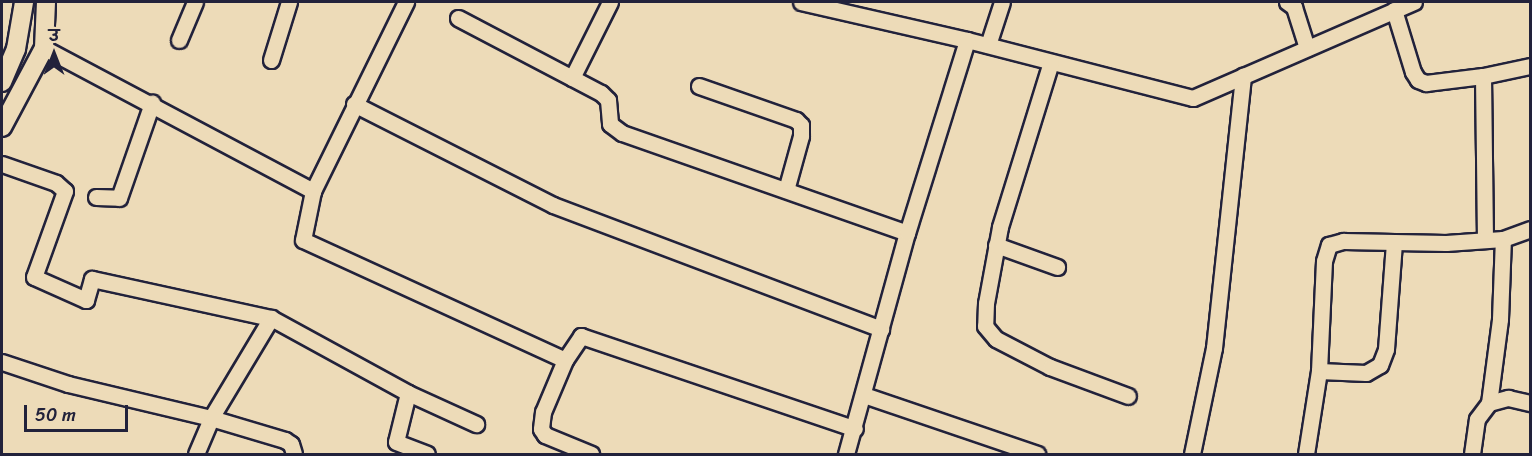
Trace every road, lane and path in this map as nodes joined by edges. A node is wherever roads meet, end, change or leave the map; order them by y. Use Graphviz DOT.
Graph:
graph roads {
  1 [pos="24,2"];
  2 [pos="46,2"];
  3 [pos="195,2"];
  4 [pos="289,2"];
  5 [pos="406,2"];
  6 [pos="610,2"];
  7 [pos="801,2"];
  8 [pos="1002,2"];
  9 [pos="1287,2"];
  10 [pos="1414,2"];
  11 [pos="1394,10"];
  12 [pos="458,18"];
  13 [pos="179,40"];
  14 [pos="967,40"];
  15 [pos="988,45"];
  16 [pos="44,48"];
  17 [pos="1307,48"];
  18 [pos="271,60"];
  19 [pos="1052,62"];
  20 [pos="1530,66"];
  21 [pos="1243,76"];
  22 [pos="1483,76"];
  23 [pos="3,77"];
  24 [pos="572,78"];
  25 [pos="26,82"];
  26 [pos="699,86"];
  27 [pos="152,104"];
  28 [pos="354,104"];
  29 [pos="2,127"];
  30 [pos="2,164"];
  31 [pos="314,190"];
  32 [pos="786,190"];
  33 [pos="96,197"];
  34 [pos="1530,229"];
  35 [pos="907,233"];
  36 [pos="1503,239"];
  37 [pos="1485,240"];
  38 [pos="1394,242"];
  39 [pos="996,245"];
  40 [pos="1058,267"];
  41 [pos="270,318"];
  42 [pos="882,329"];
  43 [pos="566,360"];
  44 [pos="2,362"];
  45 [pos="1319,371"];
  46 [pos="408,393"];
  47 [pos="864,395"];
  48 [pos="1128,396"];
  49 [pos="1489,403"];
  50 [pos="1530,403"];
  51 [pos="212,418"];
  52 [pos="476,424"];
  53 [pos="855,429"];
  54 [pos="393,448"];
  55 [pos="196,454"];
  56 [pos="294,454"];
  57 [pos="428,454"];
  58 [pos="591,454"];
  59 [pos="846,454"];
  60 [pos="1037,454"];
  61 [pos="1192,454"];
  62 [pos="1306,454"];
  63 [pos="1472,454"];
  1 -- 23 [label="street"];
  2 -- 16 [label="street"];
  3 -- 13 [label="street"];
  4 -- 18 [label="street"];
  5 -- 28 [label="street"];
  6 -- 24 [label="street"];
  7 -- 14 [label="street"];
  8 -- 15 [label="street"];
  9 -- 17 [label="street"];
  10 -- 11 [label="street"];
  11 -- 17 [label="street"];
  11 -- 22 [label="street"];
  12 -- 24 [label="street"];
  14 -- 15 [label="street"];
  14 -- 35 [label="street"];
  15 -- 19 [label="street"];
  16 -- 25 [label="street"];
  16 -- 27 [label="street"];
  17 -- 21 [label="street"];
  19 -- 21 [label="street"];
  19 -- 39 [label="street"];
  20 -- 22 [label="street"];
  21 -- 61 [label="street"];
  22 -- 37 [label="street"];
  23 -- 25 [label="street"];
  24 -- 32 [label="street"];
  25 -- 29 [label="street"];
  26 -- 32 [label="street"];
  27 -- 31 [label="street"];
  27 -- 33 [label="street"];
  28 -- 31 [label="street"];
  28 -- 42 [label="street"];
  30 -- 41 [label="street"];
  31 -- 43 [label="street"];
  32 -- 35 [label="street"];
  34 -- 36 [label="street"];
  35 -- 42 [label="street"];
  36 -- 37 [label="street"];
  36 -- 49 [label="street"];
  37 -- 38 [label="street"];
  38 -- 45 [label="street"];
  38 -- 45 [label="street"];
  39 -- 40 [label="street"];
  39 -- 48 [label="street"];
  41 -- 46 [label="street"];
  41 -- 51 [label="street"];
  42 -- 47 [label="street"];
  43 -- 53 [label="street"];
  43 -- 58 [label="street"];
  44 -- 51 [label="street"];
  45 -- 62 [label="street"];
  46 -- 52 [label="street"];
  46 -- 54 [label="street"];
  47 -- 53 [label="street"];
  47 -- 60 [label="street"];
  49 -- 50 [label="street"];
  49 -- 63 [label="street"];
  51 -- 55 [label="street"];
  51 -- 56 [label="street"];
  53 -- 59 [label="street"];
  54 -- 57 [label="street"];
}
